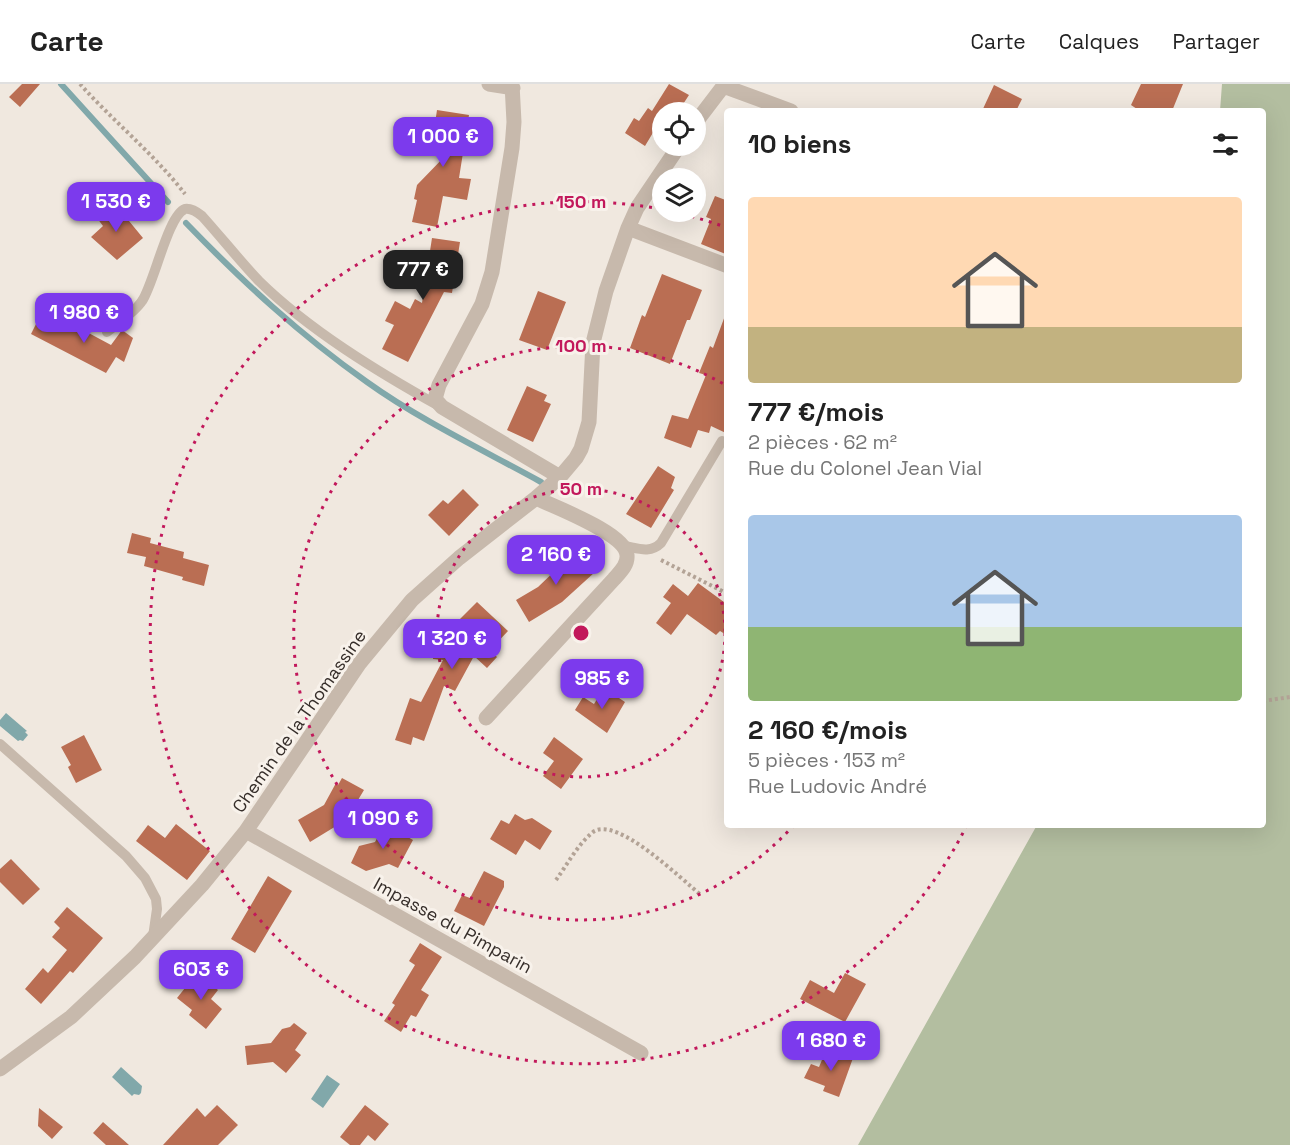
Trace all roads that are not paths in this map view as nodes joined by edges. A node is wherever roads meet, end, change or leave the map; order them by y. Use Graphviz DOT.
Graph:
graph roads {
  1 [pos="489,84"];
  2 [pos="724,85"];
  3 [pos="512,86"];
  4 [pos="783,108"];
  5 [pos="706,109"];
  6 [pos="672,156"];
  7 [pos="627,228"];
  8 [pos="724,264"];
  9 [pos="107,332"];
  10 [pos="442,407"];
  11 [pos="723,441"];
  12 [pos="560,477"];
  13 [pos="536,498"];
  14 [pos="624,546"];
  15 [pos="486,718"];
  16 [pos="0,744"];
  17 [pos="246,831"];
  18 [pos="153,937"];
  19 [pos="641,1053"];
  20 [pos="0,1069"];
  1 -- 3 [label="street"];
  2 -- 4 [label="street"];
  2 -- 5 [label="street"];
  3 -- 10 [label="street"];
  6 -- 7 [label="street, Chemin de la Thomassine"];
  7 -- 8 [label="street"];
  7 -- 12 [label="street, Chemin de la Thomassine"];
  9 -- 10 [label="lane"];
  10 -- 12 [label="street"];
  11 -- 14 [label="lane"];
  12 -- 13 [label="street, Chemin de la Thomassine"];
  13 -- 14 [label="street"];
  13 -- 17 [label="street, Chemin de la Thomassine"];
  14 -- 15 [label="street"];
  16 -- 18 [label="lane"];
  17 -- 18 [label="street, Chemin de la Thomassine"];
  17 -- 19 [label="street, Impasse du Pimparin"];
  18 -- 20 [label="street, Chemin de la Thomassine"];
}
